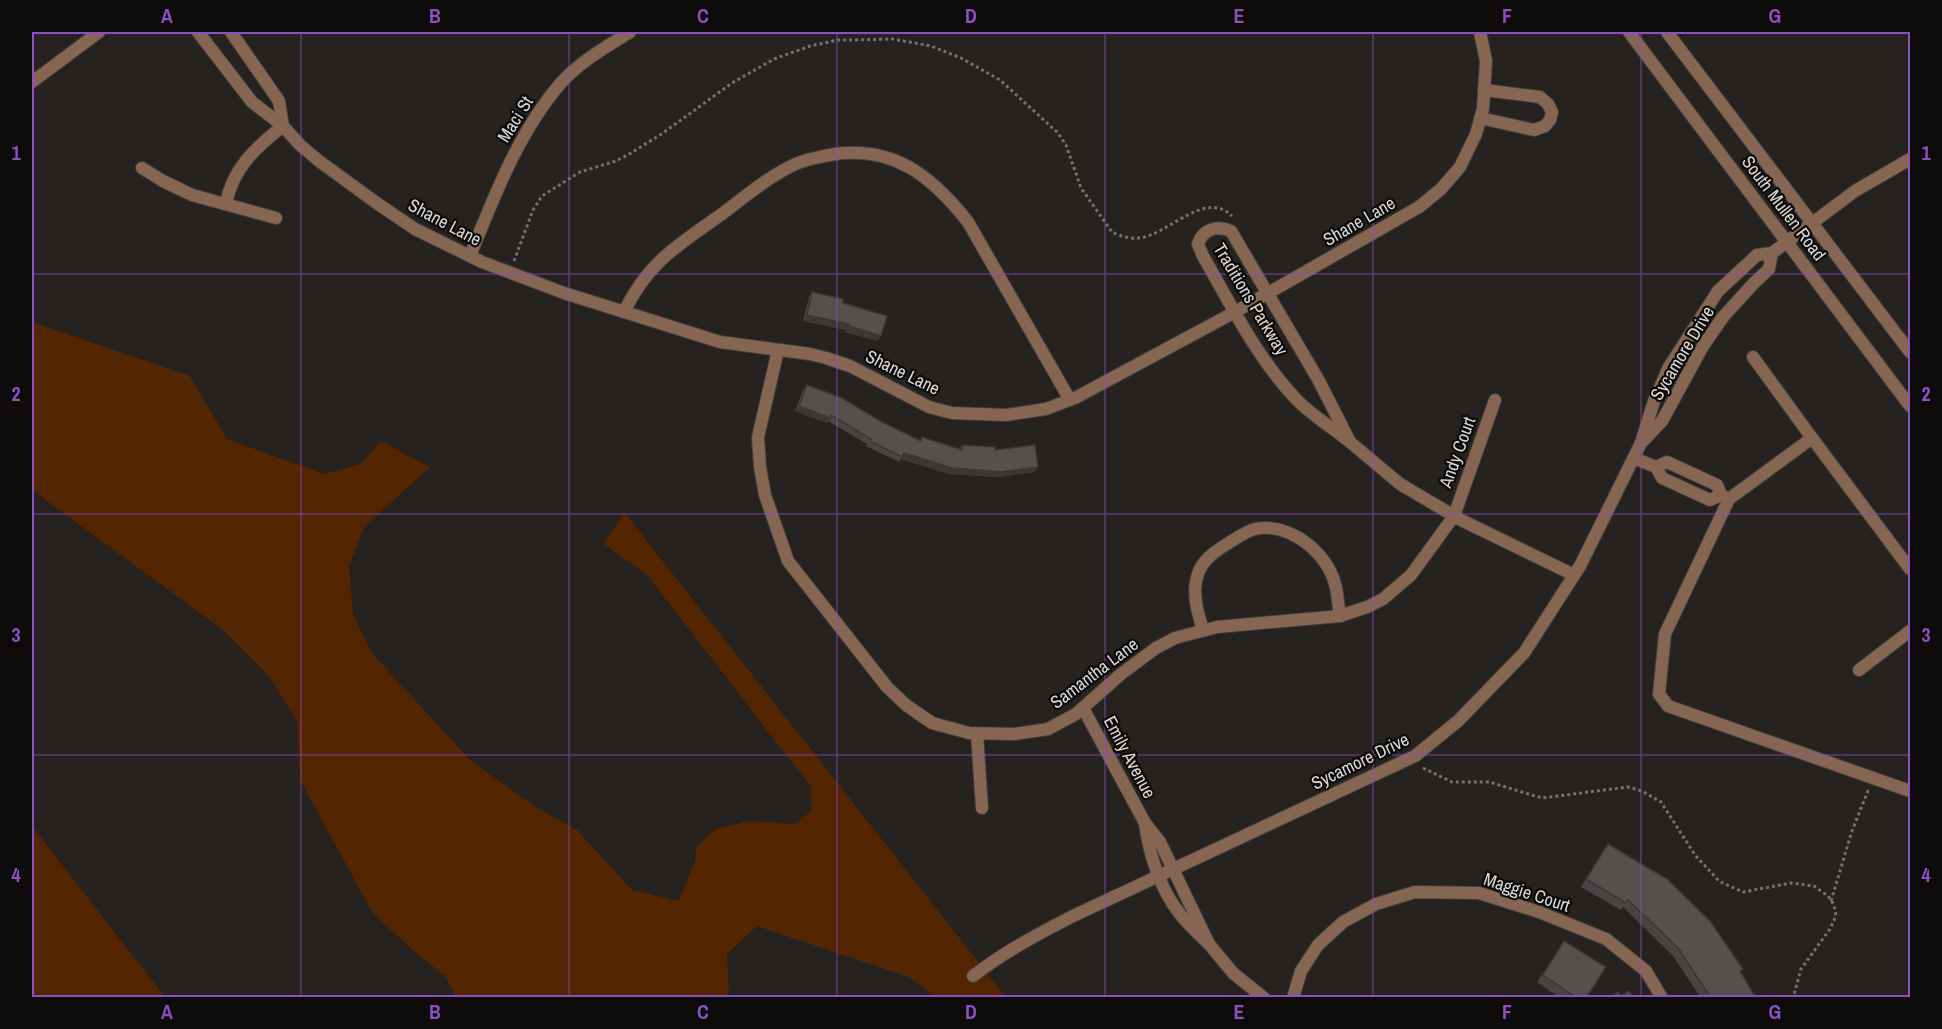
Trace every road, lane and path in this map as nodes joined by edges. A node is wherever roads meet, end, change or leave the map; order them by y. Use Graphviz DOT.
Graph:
graph roads {
  1 [pos="99,32"];
  2 [pos="198,32"];
  3 [pos="231,32"];
  4 [pos="630,32"];
  5 [pos="1480,32"];
  6 [pos="1629,32"];
  7 [pos="1667,32"];
  8 [pos="32,82"];
  9 [pos="1484,90"];
  10 [pos="1480,118"];
  11 [pos="283,126"];
  12 [pos="1911,159"];
  13 [pos="142,168"];
  14 [pos="226,204"];
  15 [pos="276,218"];
  16 [pos="1237,221"];
  17 [pos="1812,223"];
  18 [pos="1787,241"];
  19 [pos="1772,253"];
  20 [pos="470,256"];
  21 [pos="514,261"];
  22 [pos="1269,293"];
  23 [pos="624,312"];
  24 [pos="1235,312"];
  25 [pos="1688,336"];
  26 [pos="1703,346"];
  27 [pos="778,350"];
  28 [pos="1911,352"];
  29 [pos="1753,357"];
  30 [pos="1070,400"];
  31 [pos="1495,400"];
  32 [pos="1911,406"];
  33 [pos="1812,438"];
  34 [pos="1350,442"];
  35 [pos="1641,443"];
  36 [pos="1634,458"];
  37 [pos="1725,497"];
  38 [pos="1454,516"];
  39 [pos="1909,563"];
  40 [pos="1574,575"];
  41 [pos="1340,616"];
  42 [pos="1203,630"];
  43 [pos="1911,631"];
  44 [pos="1859,670"];
  45 [pos="1083,708"];
  46 [pos="977,734"];
  47 [pos="1423,768"];
  48 [pos="1873,778"];
  49 [pos="1911,791"];
  50 [pos="982,808"];
  51 [pos="1145,823"];
  52 [pos="1174,869"];
  53 [pos="1159,876"];
  54 [pos="1831,901"];
  55 [pos="1209,944"];
  56 [pos="973,976"];
  57 [pos="1264,998"];
  58 [pos="1293,998"];
  59 [pos="1662,998"];
  60 [pos="1793,998"];
  1 -- 8 [label="street"];
  2 -- 11 [label="street, Shane Lane"];
  3 -- 11 [label="street"];
  4 -- 20 [label="street, Maci St"];
  5 -- 9 [label="street, Shane Lane"];
  6 -- 18 [label="street, South Mullen Road"];
  7 -- 17 [label="street, South Mullen Road"];
  9 -- 10 [label="street, Shane Lane"];
  9 -- 10 [label="street"];
  10 -- 22 [label="street, Shane Lane"];
  11 -- 14 [label="street"];
  11 -- 20 [label="street, Shane Lane"];
  12 -- 17 [label="street"];
  13 -- 14 [label="street"];
  14 -- 15 [label="street"];
  16 -- 21 [label="path"];
  17 -- 18 [label="street, Sycamore Drive"];
  17 -- 28 [label="street, South Mullen Road"];
  18 -- 19 [label="street, Sycamore Drive"];
  18 -- 32 [label="street, South Mullen Road"];
  19 -- 25 [label="street, Sycamore Drive"];
  19 -- 26 [label="street, Sycamore Drive"];
  20 -- 23 [label="street, Shane Lane"];
  22 -- 24 [label="street, Shane Lane"];
  22 -- 24 [label="street, Traditions Parkway"];
  22 -- 34 [label="street, Traditions Parkway"];
  23 -- 27 [label="street, Shane Lane"];
  23 -- 30 [label="street"];
  24 -- 30 [label="street, Shane Lane"];
  24 -- 34 [label="street, Traditions Parkway"];
  25 -- 26 [label="street"];
  25 -- 35 [label="street, Sycamore Drive"];
  26 -- 35 [label="street, Sycamore Drive"];
  27 -- 30 [label="street, Shane Lane"];
  27 -- 46 [label="street, Samantha Lane"];
  29 -- 33 [label="street"];
  31 -- 38 [label="street, Andy Court"];
  33 -- 37 [label="street"];
  33 -- 39 [label="street"];
  34 -- 38 [label="street, Traditions Parkway"];
  35 -- 36 [label="street, Sycamore Drive"];
  36 -- 37 [label="street"];
  36 -- 40 [label="street, Sycamore Drive"];
  37 -- 48 [label="street"];
  38 -- 40 [label="street, Traditions Parkway"];
  38 -- 41 [label="street, Samantha Lane"];
  40 -- 52 [label="street, Sycamore Drive"];
  41 -- 42 [label="street, Samantha Lane"];
  41 -- 42 [label="street"];
  42 -- 45 [label="street, Samantha Lane"];
  43 -- 44 [label="street"];
  45 -- 46 [label="street, Samantha Lane"];
  45 -- 51 [label="street, Emily Avenue"];
  46 -- 50 [label="street"];
  47 -- 54 [label="path"];
  48 -- 49 [label="street"];
  48 -- 54 [label="path"];
  51 -- 52 [label="street, Emily Avenue"];
  51 -- 53 [label="street, Emily Avenue"];
  52 -- 53 [label="street, Sycamore Drive"];
  52 -- 55 [label="street, Emily Avenue"];
  53 -- 55 [label="street, Emily Avenue"];
  53 -- 56 [label="street, Sycamore Drive"];
  54 -- 60 [label="path"];
  55 -- 57 [label="street"];
  58 -- 59 [label="street, Maggie Court"];
}
